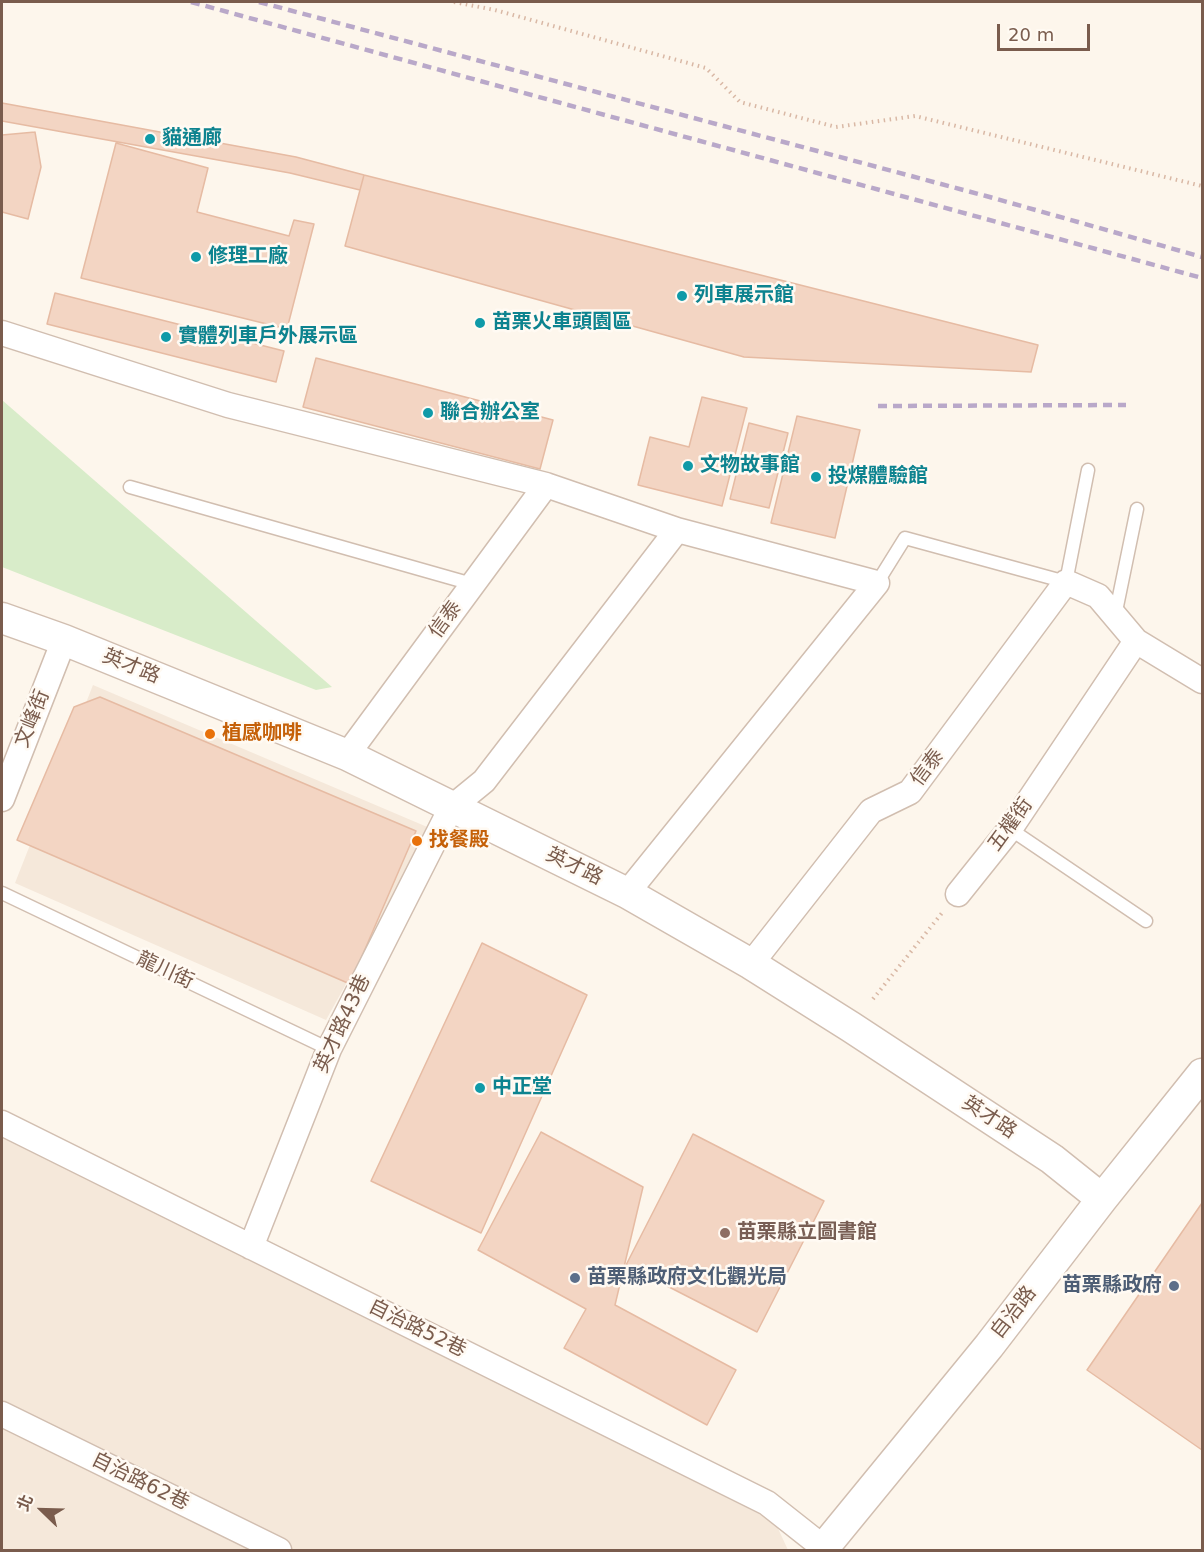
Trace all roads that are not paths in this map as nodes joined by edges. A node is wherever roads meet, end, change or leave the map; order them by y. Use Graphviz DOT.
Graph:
graph roads {
  1 [pos="2,333"];
  2 [pos="1088,470"];
  3 [pos="546,485"];
  4 [pos="130,487"];
  5 [pos="1137,509"];
  6 [pos="677,530"];
  7 [pos="1066,582"];
  8 [pos="877,583"];
  9 [pos="472,584"];
  10 [pos="1115,616"];
  11 [pos="2,618"];
  12 [pos="64,640"];
  13 [pos="1136,641"];
  14 [pos="1203,681"];
  15 [pos="347,755"];
  16 [pos="2,799"];
  17 [pos="452,808"];
  18 [pos="1010,830"];
  19 [pos="627,892"];
  20 [pos="2,893"];
  21 [pos="958,894"];
  22 [pos="1146,921"];
  23 [pos="751,964"];
  24 [pos="329,1049"];
  25 [pos="1203,1074"];
  26 [pos="2,1123"];
  27 [pos="1102,1199"];
  28 [pos="251,1247"];
  29 [pos="2,1414"];
  30 [pos="823,1549"];
  31 [pos="279,1551"];
  1 -- 3 [label="street"];
  2 -- 7 [label="lane"];
  3 -- 6 [label="street"];
  3 -- 9 [label="street, 信泰"];
  4 -- 9 [label="lane"];
  5 -- 10 [label="lane"];
  6 -- 8 [label="street"];
  6 -- 17 [label="street"];
  7 -- 8 [label="lane"];
  7 -- 10 [label="street"];
  7 -- 23 [label="street, 信泰"];
  8 -- 19 [label="street"];
  9 -- 15 [label="street, 信泰"];
  10 -- 13 [label="street"];
  11 -- 12 [label="street, 英才路"];
  12 -- 15 [label="street, 英才路"];
  12 -- 16 [label="street, 文峰街"];
  13 -- 14 [label="street"];
  13 -- 18 [label="street, 五權街"];
  15 -- 17 [label="street, 英才路"];
  17 -- 19 [label="street, 英才路"];
  17 -- 24 [label="street, 英才路43巷"];
  18 -- 21 [label="street, 五權街"];
  18 -- 22 [label="lane"];
  19 -- 23 [label="street, 英才路"];
  20 -- 24 [label="lane, 龍川街"];
  23 -- 27 [label="street, 英才路"];
  24 -- 28 [label="street, 英才路43巷"];
  25 -- 27 [label="street, 自治路"];
  26 -- 28 [label="street, 自治路52巷"];
  27 -- 30 [label="street, 自治路"];
  28 -- 30 [label="street, 自治路52巷"];
  29 -- 31 [label="street, 自治路62巷"];
}
